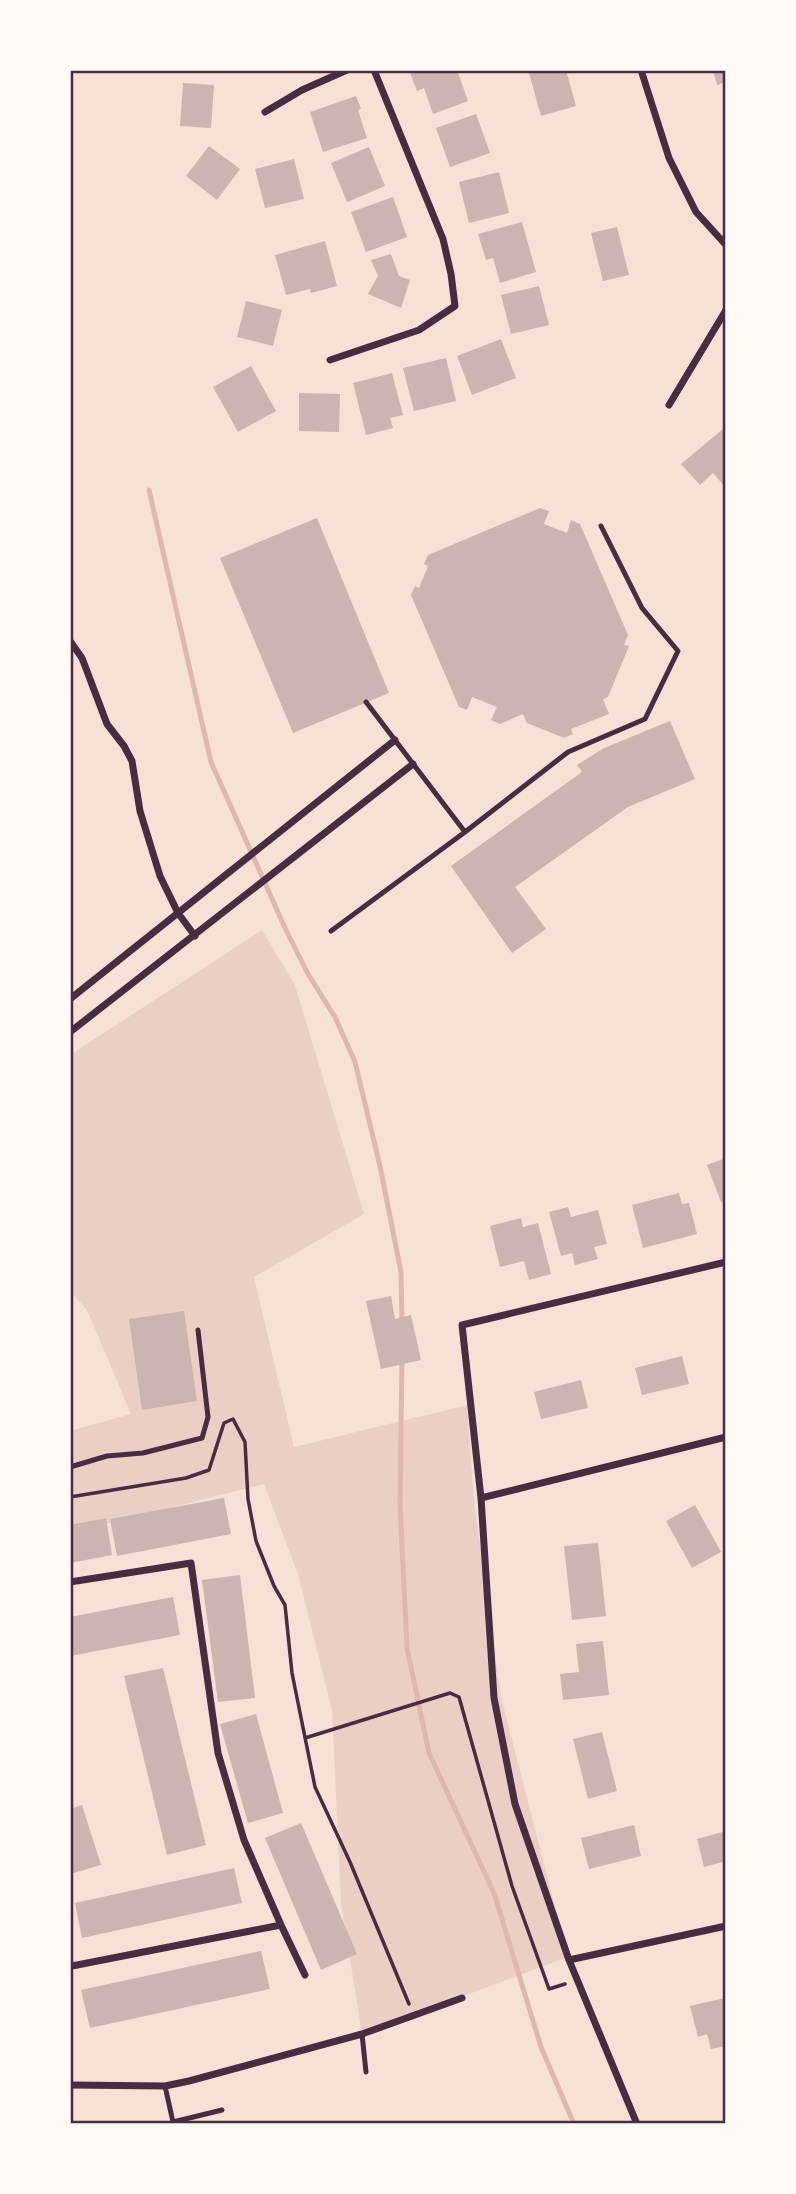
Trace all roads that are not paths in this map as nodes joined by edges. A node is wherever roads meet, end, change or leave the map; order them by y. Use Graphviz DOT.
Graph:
graph roads {
  1 [pos="347,70"];
  2 [pos="374,70"];
  3 [pos="641,70"];
  4 [pos="265,112"];
  5 [pos="726,245"];
  6 [pos="726,310"];
  7 [pos="330,360"];
  8 [pos="669,405"];
  9 [pos="601,526"];
  10 [pos="70,641"];
  11 [pos="366,702"];
  12 [pos="395,740"];
  13 [pos="413,764"];
  14 [pos="465,832"];
  15 [pos="177,913"];
  16 [pos="331,931"];
  17 [pos="195,936"];
  18 [pos="70,999"];
  19 [pos="70,1032"];
  20 [pos="726,1262"];
  21 [pos="198,1331"];
  22 [pos="726,1437"];
  23 [pos="70,1467"];
  24 [pos="481,1498"];
  25 [pos="70,1582"];
  26 [pos="281,1925"];
  27 [pos="726,1926"];
  28 [pos="569,1961"];
  29 [pos="70,1963"];
  30 [pos="305,1975"];
  31 [pos="462,1998"];
  32 [pos="362,2034"];
  33 [pos="366,2072"];
  34 [pos="70,2085"];
  35 [pos="165,2086"];
  36 [pos="222,2110"];
  37 [pos="638,2124"];
  1 -- 4 [label="street"];
  2 -- 7 [label="street"];
  3 -- 5 [label="street"];
  6 -- 8 [label="street"];
  9 -- 14 [label="lane"];
  10 -- 15 [label="street"];
  11 -- 12 [label="lane"];
  12 -- 13 [label="lane"];
  12 -- 15 [label="street"];
  13 -- 14 [label="lane"];
  13 -- 17 [label="street"];
  14 -- 16 [label="lane"];
  15 -- 17 [label="street"];
  15 -- 18 [label="street"];
  17 -- 19 [label="street"];
  20 -- 24 [label="street"];
  21 -- 23 [label="lane"];
  22 -- 24 [label="street"];
  24 -- 28 [label="street"];
  25 -- 26 [label="street"];
  26 -- 29 [label="street"];
  26 -- 30 [label="street"];
  27 -- 28 [label="street"];
  28 -- 37 [label="street"];
  31 -- 32 [label="street"];
  32 -- 33 [label="lane"];
  32 -- 35 [label="street"];
  34 -- 35 [label="street"];
  35 -- 36 [label="lane"];
}
